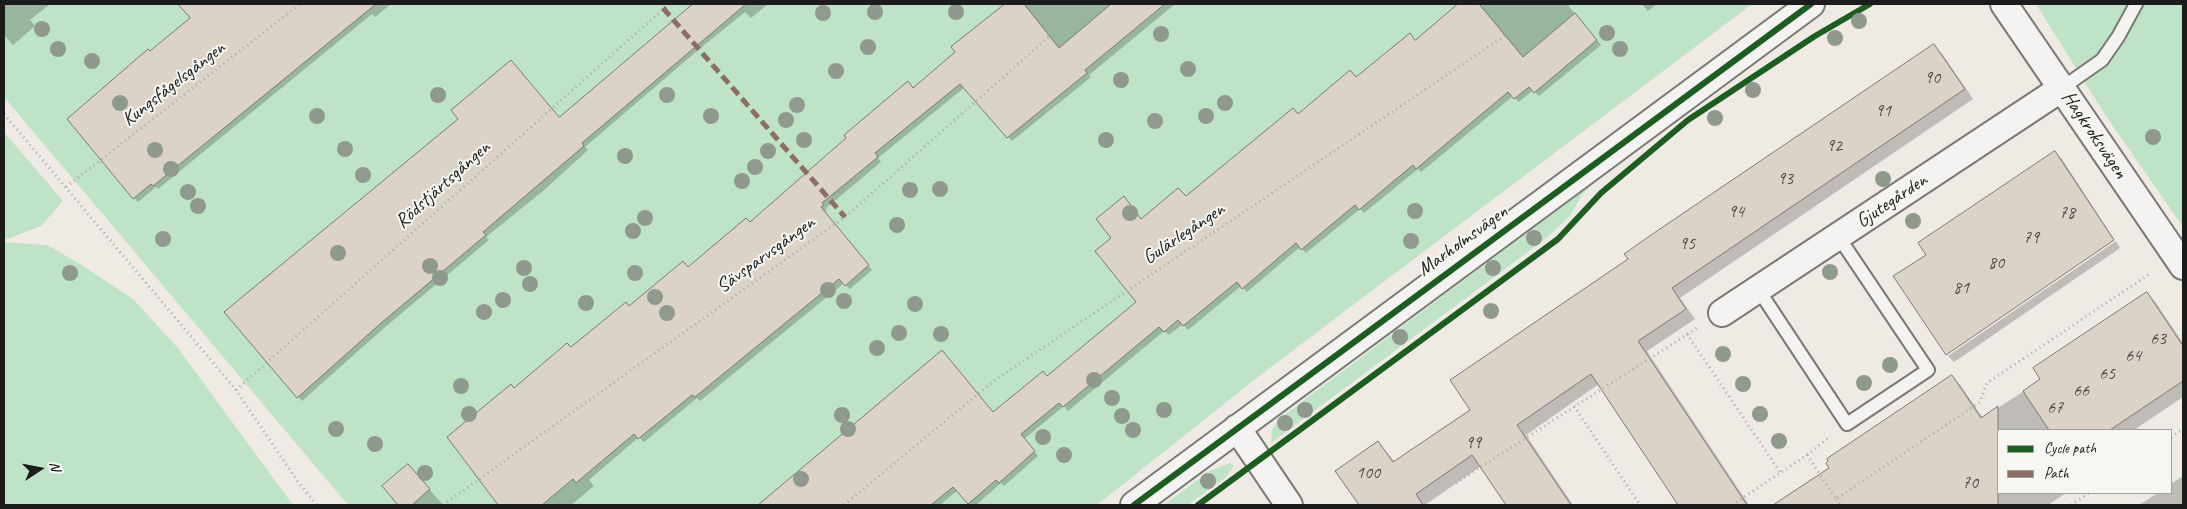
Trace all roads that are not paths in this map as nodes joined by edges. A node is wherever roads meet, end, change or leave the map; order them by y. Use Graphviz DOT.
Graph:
graph roads {
  1 [pos="1812,4"];
  2 [pos="2004,4"];
  3 [pos="2136,4"];
  4 [pos="2062,88"];
  5 [pos="1838,236"];
  6 [pos="2180,261"];
  7 [pos="1758,289"];
  8 [pos="1722,313"];
  9 [pos="1237,428"];
  10 [pos="1134,505"];
  11 [pos="1289,505"];
  1 -- 9 [label="street, Marholmsvägen"];
  2 -- 4 [label="street, Hagkroksvägen"];
  3 -- 4 [label="lane"];
  4 -- 5 [label="street, Gjutegården"];
  4 -- 6 [label="street, Hagkroksvägen"];
  5 -- 7 [label="street, Gjutegården"];
  5 -- 7 [label="lane"];
  7 -- 8 [label="street, Gjutegården"];
  9 -- 10 [label="street, Marholmsvägen"];
  9 -- 11 [label="street"];
}
